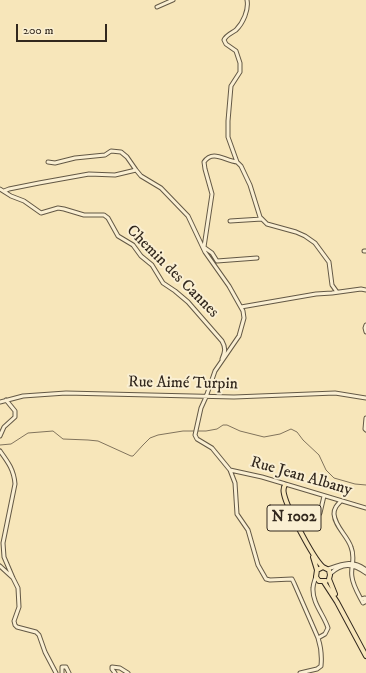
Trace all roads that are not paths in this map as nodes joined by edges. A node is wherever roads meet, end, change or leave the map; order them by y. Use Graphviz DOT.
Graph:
graph roads {
  1 [pos="172,0"];
  2 [pos="247,0"];
  3 [pos="158,7"];
  4 [pos="48,162"];
  5 [pos="237,162"];
  6 [pos="136,170"];
  7 [pos="0,189"];
  8 [pos="4,191"];
  9 [pos="262,220"];
  10 [pos="230,221"];
  11 [pos="204,247"];
  12 [pos="257,258"];
  13 [pos="366,290"];
  14 [pos="337,292"];
  15 [pos="241,307"];
  16 [pos="366,325"];
  17 [pos="366,332"];
  18 [pos="221,360"];
  19 [pos="206,397"];
  20 [pos="366,398"];
  21 [pos="6,400"];
  22 [pos="0,402"];
  23 [pos="366,418"];
  24 [pos="366,430"];
  25 [pos="0,436"];
  26 [pos="0,451"];
  27 [pos="230,470"];
  28 [pos="285,485"];
  29 [pos="324,496"];
  30 [pos="341,501"];
  31 [pos="366,508"];
  32 [pos="313,524"];
  33 [pos="310,549"];
  34 [pos="353,564"];
  35 [pos="0,566"];
  36 [pos="326,568"];
  37 [pos="317,570"];
  38 [pos="366,572"];
  39 [pos="330,574"];
  40 [pos="316,576"];
  41 [pos="13,578"];
  42 [pos="329,579"];
  43 [pos="322,582"];
  44 [pos="312,589"];
  45 [pos="361,599"];
  46 [pos="337,602"];
  47 [pos="318,638"];
  48 [pos="366,656"];
  49 [pos="56,673"];
  50 [pos="62,673"];
  51 [pos="69,673"];
  52 [pos="115,673"];
  53 [pos="128,673"];
  54 [pos="300,673"];
  1 -- 3 [label="street"];
  2 -- 5 [label="street"];
  4 -- 6 [label="street"];
  5 -- 9 [label="street"];
  5 -- 11 [label="street"];
  6 -- 8 [label="street"];
  6 -- 11 [label="street"];
  7 -- 8 [label="street, Chemin des Cannes"];
  8 -- 18 [label="street, Chemin des Cannes"];
  9 -- 10 [label="street"];
  9 -- 14 [label="street"];
  11 -- 12 [label="street"];
  11 -- 15 [label="street"];
  13 -- 14 [label="street"];
  14 -- 15 [label="street"];
  15 -- 18 [label="street"];
  16 -- 17 [label="street"];
  18 -- 19 [label="street"];
  19 -- 20 [label="street, Rue Aimé Turpin"];
  19 -- 21 [label="street, Rue Aimé Turpin"];
  19 -- 27 [label="street"];
  21 -- 22 [label="street, Rue Aimé Turpin"];
  21 -- 25 [label="street"];
  23 -- 24 [label="street"];
  26 -- 41 [label="street"];
  27 -- 28 [label="street, Rue Jean Albany"];
  27 -- 47 [label="street"];
  28 -- 29 [label="street, Rue Jean Albany"];
  28 -- 33 [label="main road, N 1002"];
  29 -- 30 [label="street, Rue Jean Albany"];
  29 -- 32 [label="street"];
  30 -- 31 [label="street, Rue Jean Albany"];
  30 -- 34 [label="street"];
  33 -- 36 [label="main road, N 1002"];
  33 -- 37 [label="main road, N 1002"];
  34 -- 36 [label="street"];
  34 -- 38 [label="street"];
  34 -- 39 [label="street"];
  34 -- 45 [label="street"];
  35 -- 41 [label="street"];
  36 -- 37 [label="main road"];
  36 -- 39 [label="main road"];
  37 -- 40 [label="main road"];
  39 -- 42 [label="main road"];
  40 -- 43 [label="main road"];
  40 -- 44 [label="street"];
  41 -- 49 [label="street"];
  42 -- 43 [label="main road"];
  42 -- 46 [label="main road"];
  43 -- 44 [label="street"];
  43 -- 46 [label="main road"];
  44 -- 47 [label="street"];
  46 -- 48 [label="main road"];
  47 -- 54 [label="street"];
  50 -- 51 [label="street"];
  52 -- 53 [label="street"];
}
